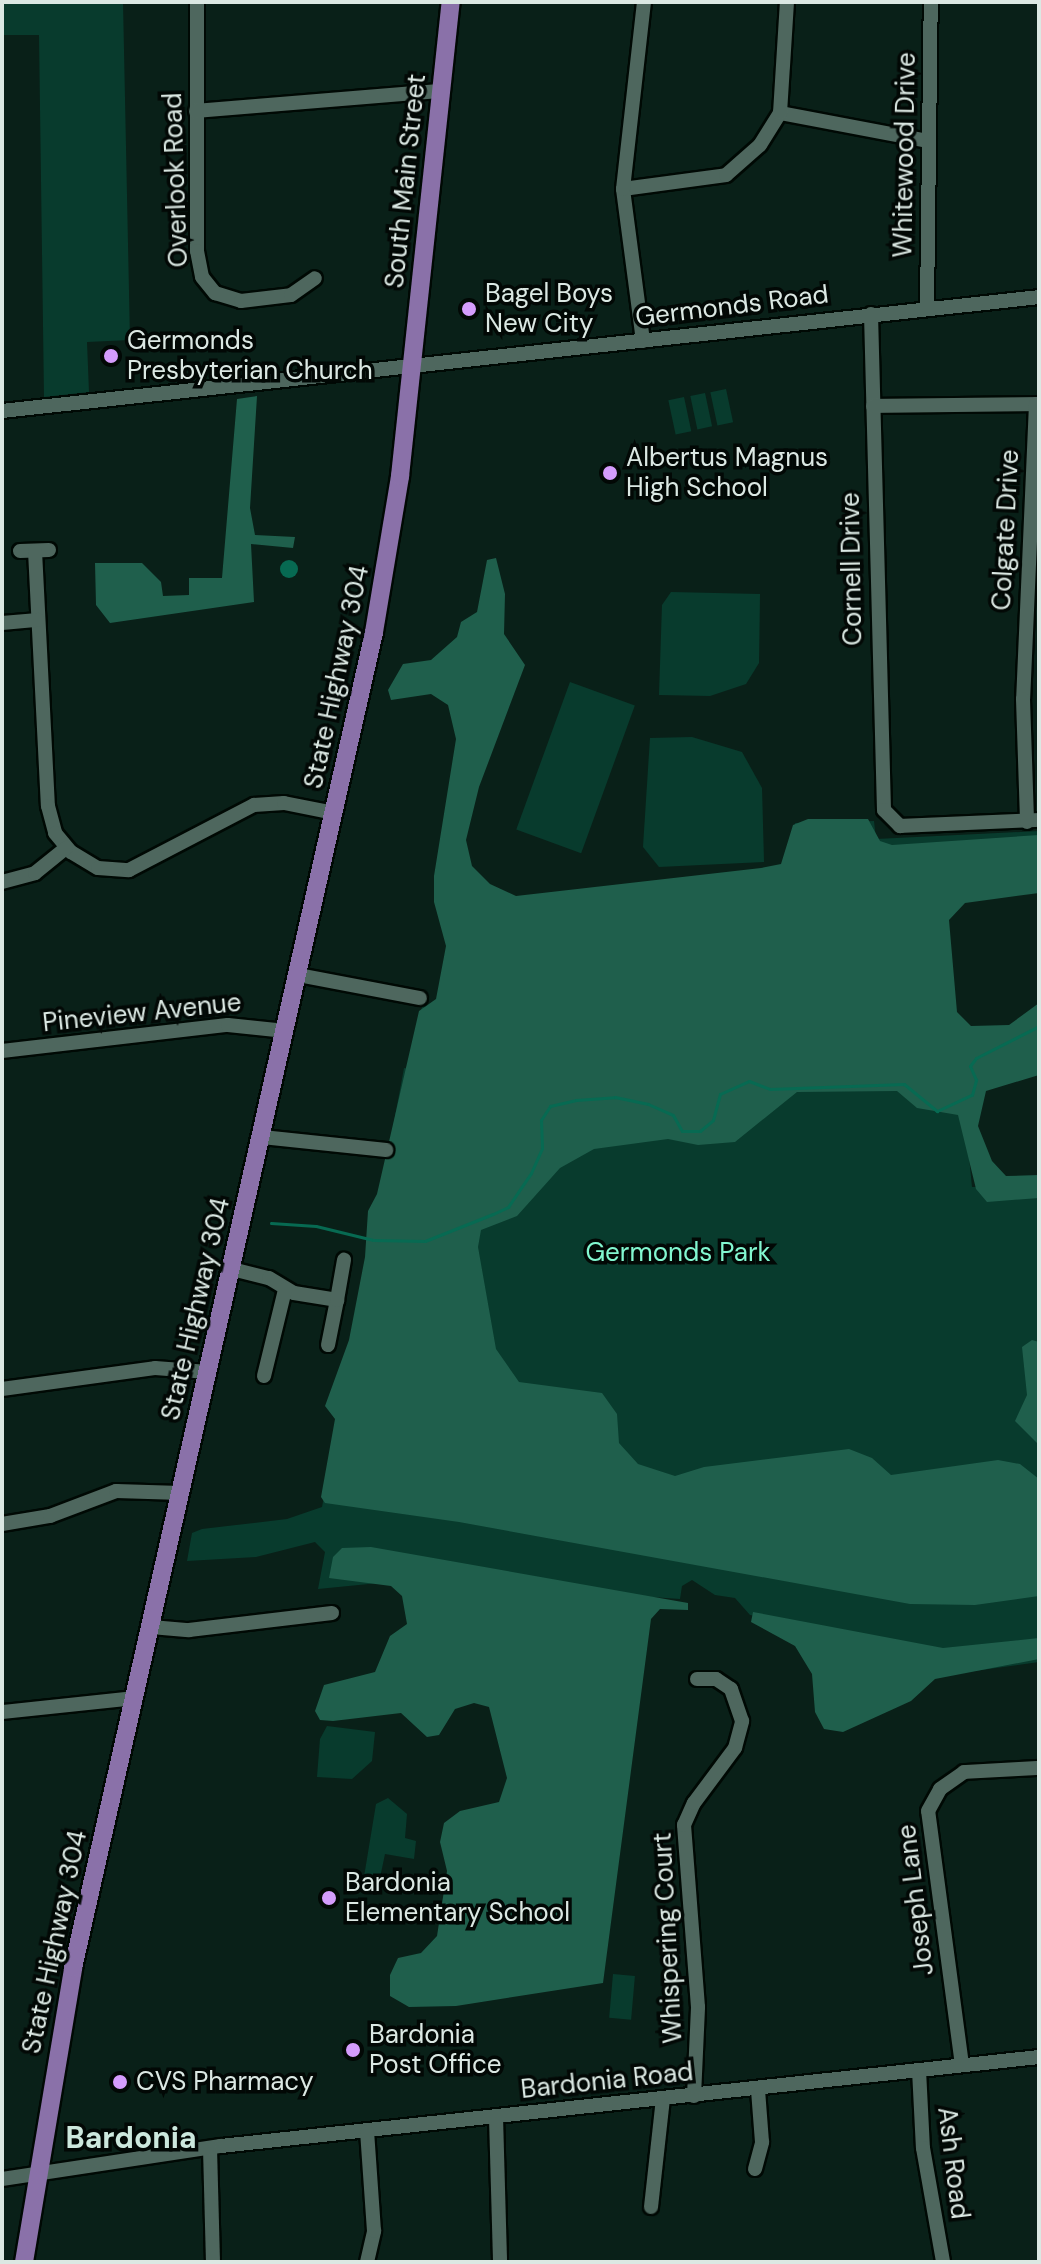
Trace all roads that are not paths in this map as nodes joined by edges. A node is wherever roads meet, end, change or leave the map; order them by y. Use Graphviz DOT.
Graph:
graph roads {
  1 [pos="197,2"];
  2 [pos="451,2"];
  3 [pos="644,2"];
  4 [pos="787,2"];
  5 [pos="931,2"];
  6 [pos="441,91"];
  7 [pos="196,111"];
  8 [pos="780,113"];
  9 [pos="928,141"];
  10 [pos="623,189"];
  11 [pos="315,278"];
  12 [pos="1039,297"];
  13 [pos="927,309"];
  14 [pos="871,314"];
  15 [pos="643,341"];
  16 [pos="412,366"];
  17 [pos="873,406"];
  18 [pos="2,411"];
  19 [pos="35,551"];
  20 [pos="38,620"];
  21 [pos="2,623"];
  22 [pos="335,813"];
  23 [pos="1033,821"];
  24 [pos="66,848"];
  25 [pos="2,882"];
  26 [pos="298,975"];
  27 [pos="420,998"];
  28 [pos="286,1031"];
  29 [pos="2,1051"];
  30 [pos="262,1137"];
  31 [pos="386,1150"];
  32 [pos="344,1260"];
  33 [pos="232,1269"];
  34 [pos="285,1290"];
  35 [pos="337,1300"];
  36 [pos="328,1345"];
  37 [pos="208,1372"];
  38 [pos="264,1376"];
  39 [pos="2,1389"];
  40 [pos="181,1493"];
  41 [pos="2,1524"];
  42 [pos="332,1613"];
  43 [pos="151,1627"];
  44 [pos="697,1679"];
  45 [pos="135,1698"];
  46 [pos="2,1712"];
  47 [pos="1039,1768"];
  48 [pos="1039,2057"];
  49 [pos="962,2065"];
  50 [pos="919,2070"];
  51 [pos="758,2090"];
  52 [pos="694,2096"];
  53 [pos="663,2099"];
  54 [pos="496,2117"];
  55 [pos="367,2132"];
  56 [pos="210,2148"];
  57 [pos="755,2169"];
  58 [pos="38,2174"];
  59 [pos="2,2179"];
  60 [pos="651,2207"];
  61 [pos="24,2262"];
  62 [pos="213,2262"];
  63 [pos="367,2262"];
  64 [pos="500,2262"];
  65 [pos="943,2262"];
  1 -- 7 [label="street, Overlook Road"];
  2 -- 6 [label="main road, South Main Street"];
  3 -- 10 [label="street"];
  4 -- 8 [label="street"];
  5 -- 9 [label="street, Whitewood Drive"];
  6 -- 7 [label="street"];
  6 -- 16 [label="main road, South Main Street"];
  7 -- 11 [label="street, Overlook Road"];
  8 -- 9 [label="street"];
  8 -- 10 [label="street"];
  9 -- 13 [label="street, Whitewood Drive"];
  10 -- 15 [label="street"];
  12 -- 13 [label="street, Germonds Road"];
  13 -- 14 [label="street, Germonds Road"];
  14 -- 15 [label="street, Germonds Road"];
  14 -- 17 [label="street, Cornell Drive"];
  15 -- 16 [label="street, Germonds Road"];
  16 -- 18 [label="street, Germonds Road"];
  16 -- 22 [label="main road, State Highway 304"];
  17 -- 23 [label="street, Cornell Drive"];
  17 -- 23 [label="street, Colgate Drive"];
  19 -- 20 [label="street"];
  20 -- 21 [label="street"];
  20 -- 24 [label="street"];
  22 -- 24 [label="street"];
  22 -- 26 [label="main road, State Highway 304"];
  24 -- 25 [label="street"];
  26 -- 27 [label="street"];
  26 -- 28 [label="main road, State Highway 304"];
  28 -- 29 [label="street, Pineview Avenue"];
  28 -- 30 [label="main road, State Highway 304"];
  30 -- 31 [label="street"];
  30 -- 33 [label="main road, State Highway 304"];
  32 -- 35 [label="street"];
  33 -- 34 [label="street"];
  33 -- 37 [label="main road, State Highway 304"];
  34 -- 35 [label="street"];
  34 -- 38 [label="street"];
  35 -- 36 [label="street"];
  37 -- 39 [label="street"];
  37 -- 40 [label="main road, State Highway 304"];
  40 -- 41 [label="street"];
  40 -- 43 [label="main road, State Highway 304"];
  42 -- 43 [label="street"];
  43 -- 45 [label="main road, State Highway 304"];
  44 -- 52 [label="street, Whispering Court"];
  45 -- 46 [label="street"];
  45 -- 58 [label="main road, State Highway 304"];
  47 -- 49 [label="street, Joseph Lane"];
  48 -- 49 [label="street, Bardonia Road"];
  49 -- 50 [label="street, Bardonia Road"];
  50 -- 51 [label="street, Bardonia Road"];
  50 -- 65 [label="street, Ash Road"];
  51 -- 52 [label="street, Bardonia Road"];
  51 -- 57 [label="street"];
  52 -- 53 [label="street, Bardonia Road"];
  53 -- 54 [label="street, Bardonia Road"];
  53 -- 60 [label="street"];
  54 -- 55 [label="street, Bardonia Road"];
  54 -- 64 [label="street"];
  55 -- 56 [label="street, Bardonia Road"];
  55 -- 63 [label="street"];
  56 -- 58 [label="street, Bardonia Road"];
  56 -- 62 [label="street"];
  58 -- 59 [label="street, Bardonia Road"];
  58 -- 61 [label="main road, State Highway 304"];
}
